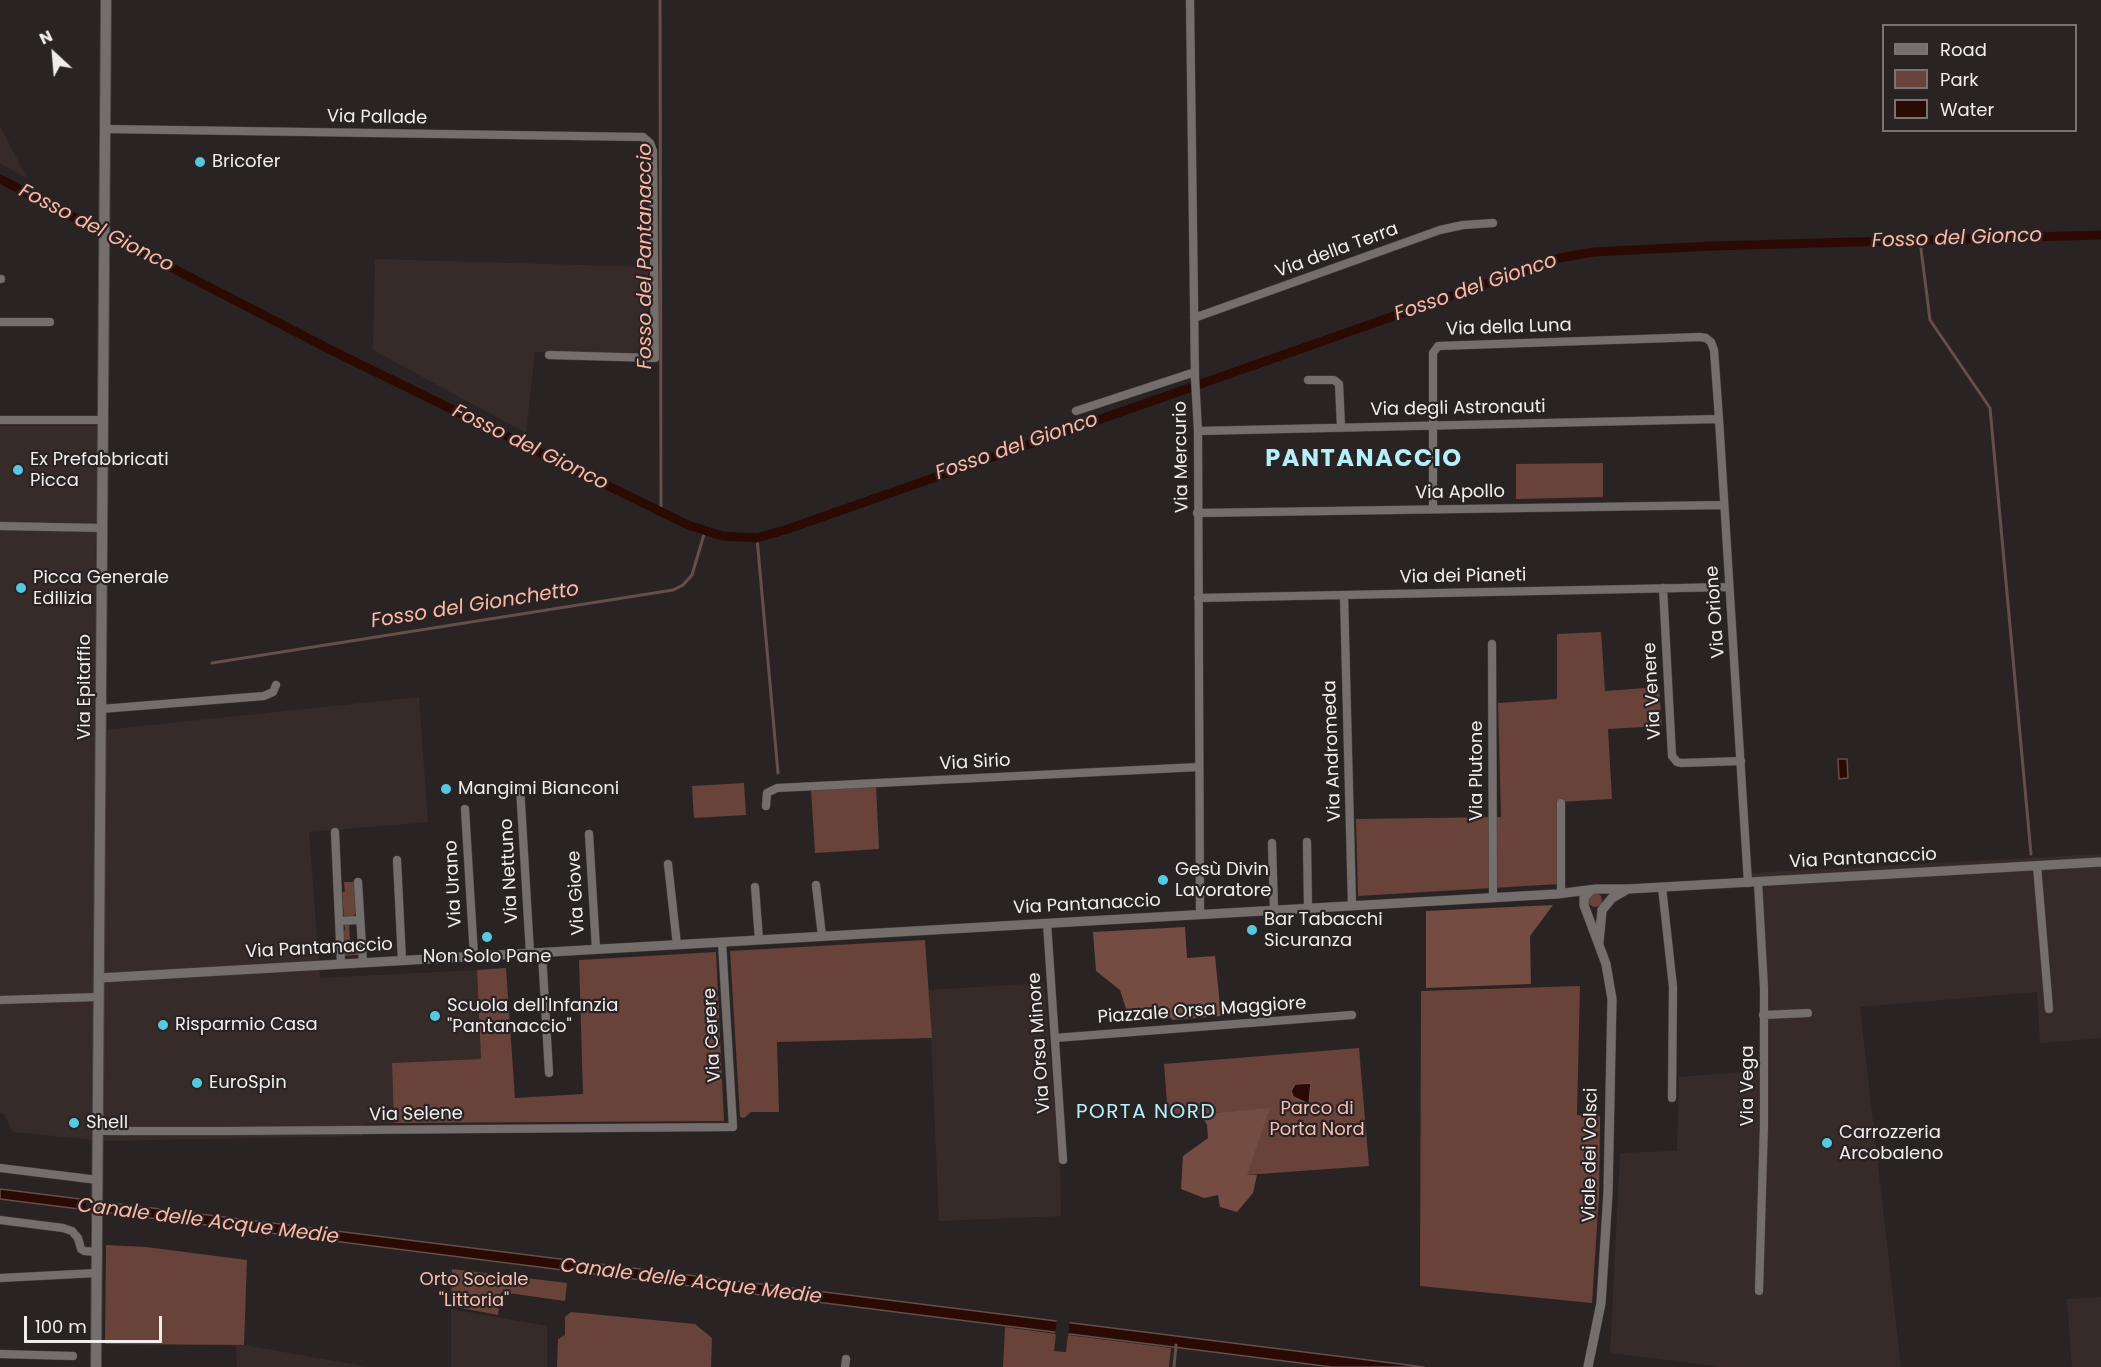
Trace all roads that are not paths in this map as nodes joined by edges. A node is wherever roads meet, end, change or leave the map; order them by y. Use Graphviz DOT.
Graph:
graph roads {
  1 [pos="106,0"];
  2 [pos="1190,0"];
  3 [pos="105,129"];
  4 [pos="1493,223"];
  5 [pos="1194,318"];
  6 [pos="0,322"];
  7 [pos="50,322"];
  8 [pos="1708,340"];
  9 [pos="549,355"];
  10 [pos="1195,375"];
  11 [pos="1308,380"];
  12 [pos="1076,411"];
  13 [pos="1719,419"];
  14 [pos="0,420"];
  15 [pos="103,420"];
  16 [pos="1433,424"];
  17 [pos="1341,427"];
  18 [pos="1198,430"];
  19 [pos="1724,505"];
  20 [pos="1433,508"];
  21 [pos="1197,513"];
  22 [pos="0,526"];
  23 [pos="102,528"];
  24 [pos="1729,587"];
  25 [pos="1663,588"];
  26 [pos="1344,595"];
  27 [pos="1198,598"];
  28 [pos="1492,644"];
  29 [pos="276,685"];
  30 [pos="101,709"];
  31 [pos="1741,761"];
  32 [pos="1199,766"];
  33 [pos="520,787"];
  34 [pos="1562,803"];
  35 [pos="766,806"];
  36 [pos="465,809"];
  37 [pos="335,832"];
  38 [pos="589,834"];
  39 [pos="1307,842"];
  40 [pos="1272,843"];
  41 [pos="397,860"];
  42 [pos="2101,862"];
  43 [pos="668,864"];
  44 [pos="2037,866"];
  45 [pos="358,882"];
  46 [pos="1753,882"];
  47 [pos="816,885"];
  48 [pos="754,887"];
  49 [pos="1662,887"];
  50 [pos="1628,889"];
  51 [pos="1595,890"];
  52 [pos="1561,894"];
  53 [pos="1493,898"];
  54 [pos="1585,905"];
  55 [pos="1352,906"];
  56 [pos="1604,906"];
  57 [pos="1308,908"];
  58 [pos="1274,910"];
  59 [pos="1200,914"];
  60 [pos="359,920"];
  61 [pos="340,921"];
  62 [pos="1047,923"];
  63 [pos="822,936"];
  64 [pos="759,940"];
  65 [pos="722,942"];
  66 [pos="1599,943"];
  67 [pos="676,945"];
  68 [pos="596,949"];
  69 [pos="542,952"];
  70 [pos="530,953"];
  71 [pos="474,956"];
  72 [pos="402,960"];
  73 [pos="363,963"];
  74 [pos="341,964"];
  75 [pos="99,978"];
  76 [pos="98,997"];
  77 [pos="0,1000"];
  78 [pos="2049,1009"];
  79 [pos="1808,1013"];
  80 [pos="1352,1015"];
  81 [pos="1764,1015"];
  82 [pos="1055,1038"];
  83 [pos="549,1073"];
  84 [pos="1672,1098"];
  85 [pos="734,1127"];
  86 [pos="98,1131"];
  87 [pos="1063,1160"];
  88 [pos="0,1168"];
  89 [pos="98,1184"];
  90 [pos="0,1220"];
  91 [pos="98,1252"];
  92 [pos="98,1273"];
  93 [pos="0,1278"];
  94 [pos="1759,1291"];
  95 [pos="0,1354"];
  96 [pos="73,1356"];
  97 [pos="96,1367"];
  98 [pos="1588,1367"];
  1 -- 3 [label="main road, Via Epitaffio"];
  2 -- 5 [label="street, Via Mercurio"];
  3 -- 9 [label="street, Via Pallade"];
  3 -- 15 [label="main road, Via Epitaffio"];
  4 -- 5 [label="street, Via della Terra"];
  5 -- 10 [label="street, Via Mercurio"];
  6 -- 7 [label="street"];
  8 -- 13 [label="street, Via Orione"];
  8 -- 16 [label="street, Via della Luna"];
  10 -- 12 [label="street"];
  10 -- 18 [label="street, Via Mercurio"];
  11 -- 17 [label="street"];
  13 -- 16 [label="street, Via degli Astronauti"];
  13 -- 19 [label="street, Via Orione"];
  14 -- 15 [label="street"];
  15 -- 23 [label="main road, Via Epitaffio"];
  16 -- 17 [label="street, Via degli Astronauti"];
  16 -- 20 [label="street, Via della Luna"];
  17 -- 18 [label="street, Via degli Astronauti"];
  18 -- 21 [label="street, Via Mercurio"];
  19 -- 20 [label="street, Via Apollo"];
  19 -- 24 [label="street, Via Orione"];
  20 -- 21 [label="street, Via Apollo"];
  21 -- 27 [label="street, Via Mercurio"];
  22 -- 23 [label="street"];
  23 -- 30 [label="main road, Via Epitaffio"];
  24 -- 25 [label="street, Via dei Pianeti"];
  24 -- 31 [label="street, Via Orione"];
  25 -- 26 [label="street, Via dei Pianeti"];
  25 -- 31 [label="street, Via Venere"];
  26 -- 27 [label="street, Via dei Pianeti"];
  26 -- 55 [label="street, Via Andromeda"];
  27 -- 32 [label="street, Via Mercurio"];
  28 -- 53 [label="street, Via Plutone"];
  29 -- 30 [label="street"];
  30 -- 75 [label="main road, Via Epitaffio"];
  31 -- 46 [label="street, Via Orione"];
  32 -- 35 [label="street, Via Sirio"];
  32 -- 59 [label="street, Via Mercurio"];
  33 -- 70 [label="street, Via Nettuno"];
  34 -- 52 [label="street"];
  36 -- 71 [label="street, Via Urano"];
  37 -- 61 [label="street"];
  38 -- 68 [label="street, Via Giove"];
  39 -- 57 [label="street"];
  40 -- 58 [label="street"];
  41 -- 72 [label="street"];
  42 -- 44 [label="street, Via Pantanaccio"];
  43 -- 67 [label="street"];
  44 -- 46 [label="street, Via Pantanaccio"];
  44 -- 78 [label="street"];
  45 -- 60 [label="street"];
  46 -- 49 [label="street, Via Pantanaccio"];
  46 -- 81 [label="street, Via Vega"];
  47 -- 63 [label="street"];
  48 -- 64 [label="street"];
  49 -- 50 [label="street, Via Pantanaccio"];
  49 -- 84 [label="street"];
  50 -- 51 [label="street, Via Pantanaccio"];
  50 -- 56 [label="street, Via Pantanaccio"];
  51 -- 52 [label="street, Via Pantanaccio"];
  51 -- 54 [label="street"];
  51 -- 56 [label="street"];
  52 -- 53 [label="street, Via Pantanaccio"];
  52 -- 54 [label="street, Via Pantanaccio"];
  53 -- 55 [label="street, Via Pantanaccio"];
  54 -- 56 [label="street"];
  54 -- 66 [label="street, Viale dei Volsci"];
  55 -- 57 [label="street, Via Pantanaccio"];
  56 -- 66 [label="street, Viale dei Volsci"];
  57 -- 58 [label="street, Via Pantanaccio"];
  58 -- 59 [label="street, Via Pantanaccio"];
  59 -- 62 [label="street, Via Pantanaccio"];
  60 -- 61 [label="street"];
  60 -- 73 [label="street"];
  61 -- 74 [label="street"];
  62 -- 63 [label="street, Via Pantanaccio"];
  62 -- 82 [label="street, Via Orsa Minore"];
  63 -- 64 [label="street, Via Pantanaccio"];
  64 -- 65 [label="street, Via Pantanaccio"];
  65 -- 67 [label="street, Via Pantanaccio"];
  65 -- 85 [label="street, Via Cerere"];
  66 -- 98 [label="street, Viale dei Volsci"];
  67 -- 68 [label="street, Via Pantanaccio"];
  68 -- 69 [label="street, Via Pantanaccio"];
  69 -- 70 [label="street, Via Pantanaccio"];
  69 -- 83 [label="street"];
  70 -- 71 [label="street, Via Pantanaccio"];
  71 -- 72 [label="street, Via Pantanaccio"];
  72 -- 73 [label="street, Via Pantanaccio"];
  73 -- 74 [label="street, Via Pantanaccio"];
  74 -- 75 [label="street, Via Pantanaccio"];
  75 -- 76 [label="main road, Via Epitaffio"];
  76 -- 77 [label="street"];
  76 -- 86 [label="main road, Via Epitaffio"];
  79 -- 81 [label="street"];
  80 -- 82 [label="street, Piazzale Orsa Maggiore"];
  81 -- 94 [label="street, Via Vega"];
  82 -- 87 [label="street, Via Orsa Minore"];
  85 -- 86 [label="street, Via Selene"];
  86 -- 89 [label="main road, Via Epitaffio"];
  88 -- 89 [label="street"];
  89 -- 91 [label="main road, Via Epitaffio"];
  90 -- 91 [label="street"];
  91 -- 92 [label="main road, Via Epitaffio"];
  92 -- 93 [label="street"];
  92 -- 97 [label="main road, Via Epitaffio"];
  95 -- 96 [label="street"];
}
